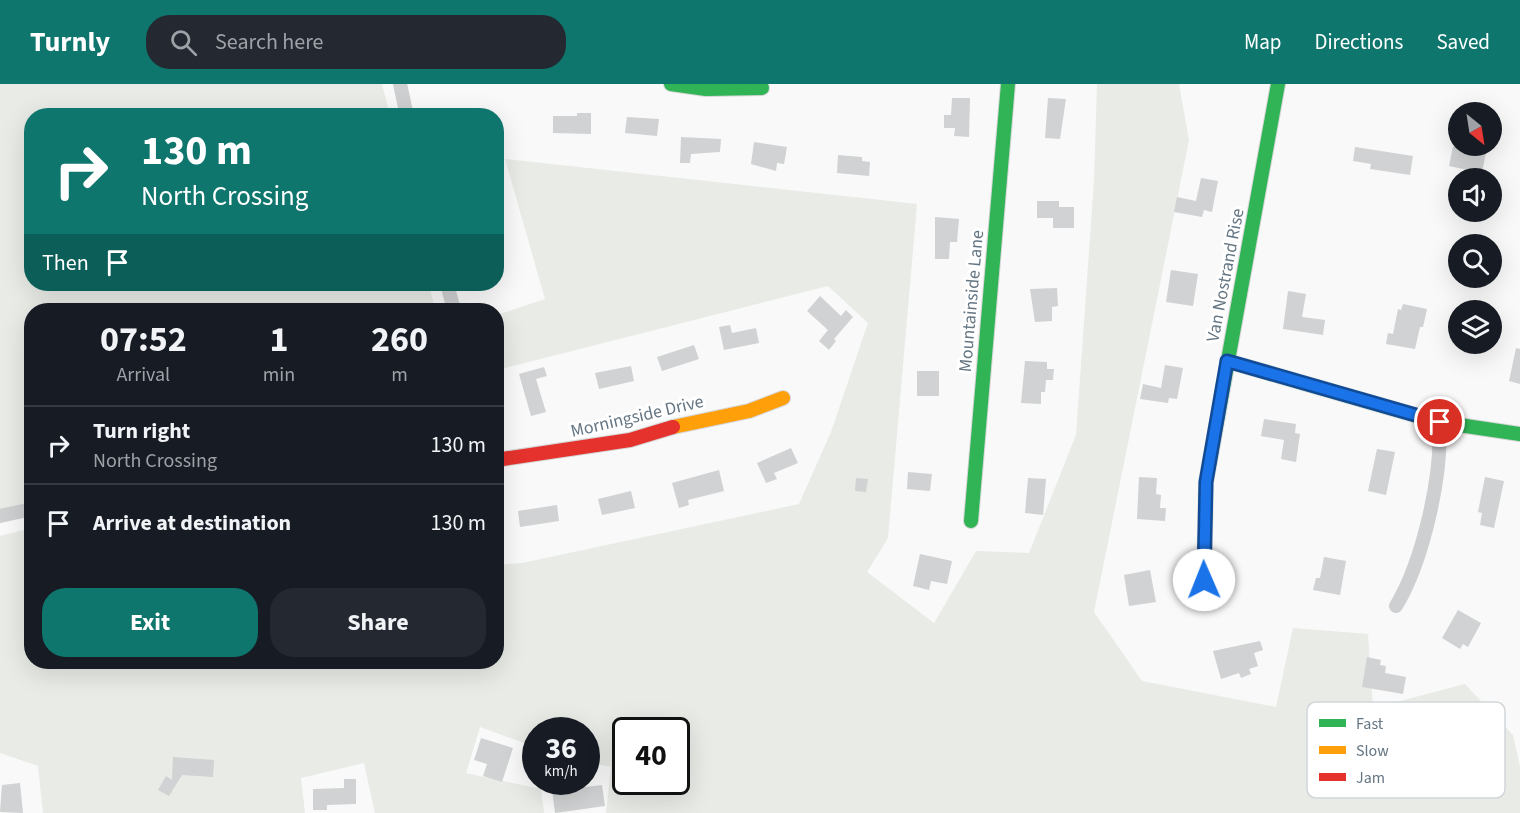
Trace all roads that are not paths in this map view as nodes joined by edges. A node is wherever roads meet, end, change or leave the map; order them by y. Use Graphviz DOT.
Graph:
graph roads {
  1 [pos="400,84"];
  2 [pos="671,84"];
  3 [pos="1008,84"];
  4 [pos="1278,84"];
  5 [pos="762,88"];
  6 [pos="405,108"];
  7 [pos="1227,361"];
  8 [pos="783,399"];
  9 [pos="1440,422"];
  10 [pos="1520,434"];
  11 [pos="504,459"];
  12 [pos="24,511"];
  13 [pos="0,516"];
  14 [pos="970,521"];
  15 [pos="1204,580"];
  16 [pos="1396,606"];
  1 -- 6 [label="street"];
  2 -- 5 [label="street"];
  3 -- 14 [label="street, Mountainside Lane"];
  4 -- 7 [label="street, Van Nostrand Rise"];
  7 -- 9 [label="street"];
  7 -- 15 [label="street, Van Nostrand Rise"];
  8 -- 11 [label="street, Morningside Drive"];
  9 -- 10 [label="street"];
  9 -- 16 [label="street"];
  12 -- 13 [label="street"];
}
